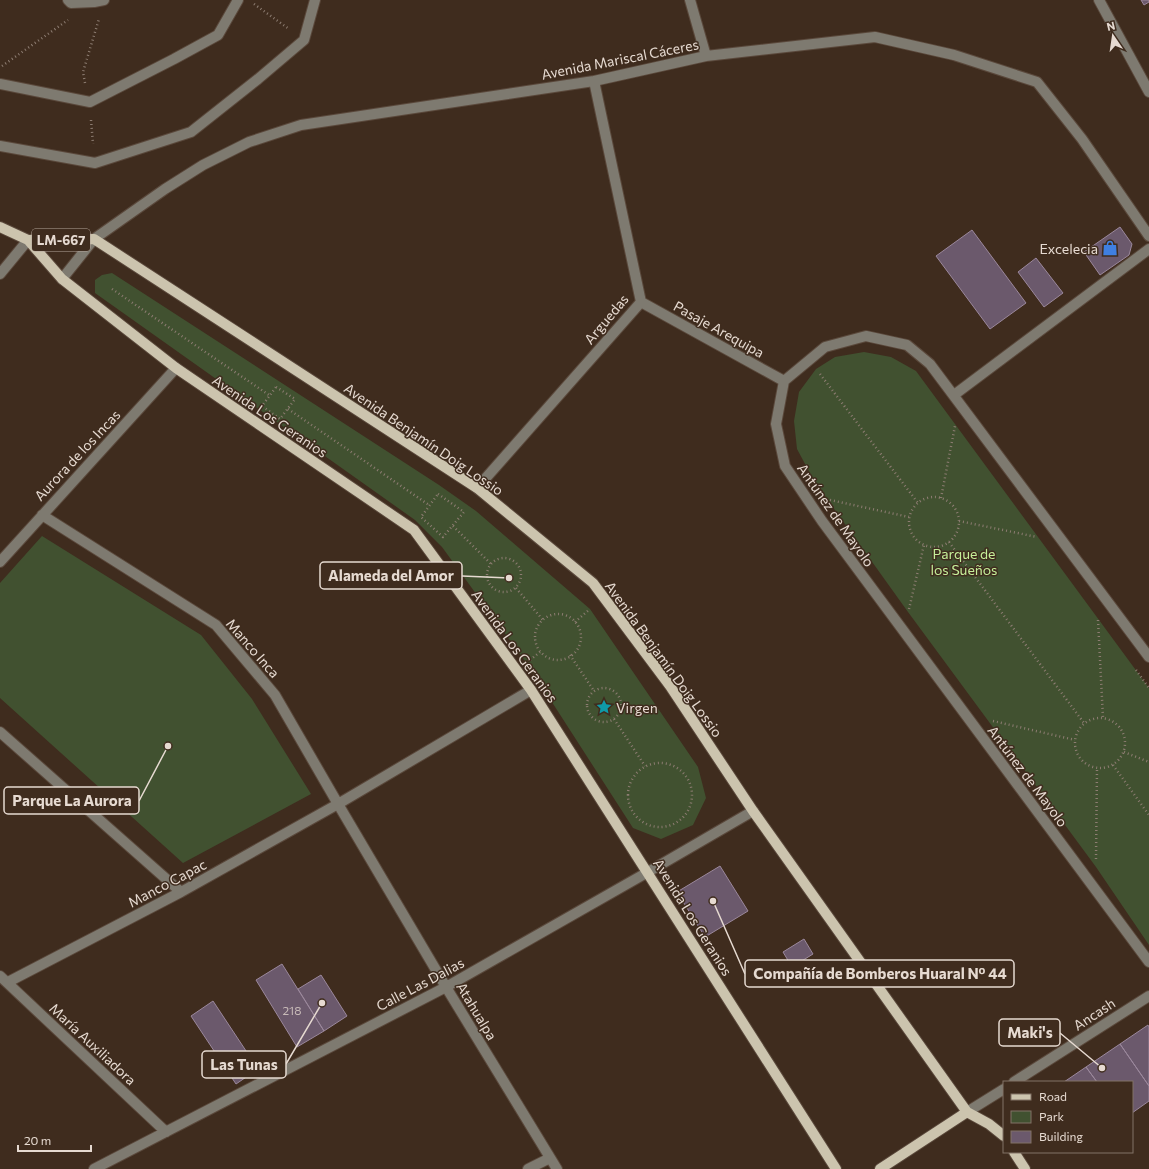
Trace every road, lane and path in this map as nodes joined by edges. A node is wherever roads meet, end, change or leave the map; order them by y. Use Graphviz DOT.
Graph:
graph roads {
  1 [pos="68,0"];
  2 [pos="104,0"];
  3 [pos="238,0"];
  4 [pos="315,0"];
  5 [pos="690,0"];
  6 [pos="1098,0"];
  7 [pos="251,2"];
  8 [pos="69,19"];
  9 [pos="304,40"];
  10 [pos="706,56"];
  11 [pos="0,68"];
  12 [pos="594,81"];
  13 [pos="0,84"];
  14 [pos="1149,92"];
  15 [pos="0,146"];
  16 [pos="0,227"];
  17 [pos="1149,236"];
  18 [pos="94,239"];
  19 [pos="28,240"];
  20 [pos="1149,250"];
  21 [pos="0,274"];
  22 [pos="62,279"];
  23 [pos="112,289"];
  24 [pos="641,302"];
  25 [pos="176,368"];
  26 [pos="816,369"];
  27 [pos="784,381"];
  28 [pos="269,395"];
  29 [pos="954,396"];
  30 [pos="288,410"];
  31 [pos="960,430"];
  32 [pos="476,488"];
  33 [pos="941,498"];
  34 [pos="828,499"];
  35 [pos="918,502"];
  36 [pos="429,506"];
  37 [pos="42,515"];
  38 [pos="909,517"];
  39 [pos="959,521"];
  40 [pos="453,526"];
  41 [pos="1034,531"];
  42 [pos="949,542"];
  43 [pos="924,545"];
  44 [pos="0,562"];
  45 [pos="491,564"];
  46 [pos="516,588"];
  47 [pos="590,609"];
  48 [pos="908,612"];
  49 [pos="543,620"];
  50 [pos="575,622"];
  51 [pos="1103,625"];
  52 [pos="540,652"];
  53 [pos="570,655"];
  54 [pos="1149,657"];
  55 [pos="526,663"];
  56 [pos="1135,669"];
  57 [pos="1149,688"];
  58 [pos="531,690"];
  59 [pos="594,691"];
  60 [pos="1103,718"];
  61 [pos="614,719"];
  62 [pos="989,720"];
  63 [pos="1084,723"];
  64 [pos="0,732"];
  65 [pos="1075,740"];
  66 [pos="1124,752"];
  67 [pos="1149,762"];
  68 [pos="1113,765"];
  69 [pos="645,766"];
  70 [pos="1097,768"];
  71 [pos="338,804"];
  72 [pos="753,811"];
  73 [pos="1149,815"];
  74 [pos="1096,860"];
  75 [pos="648,872"];
  76 [pos="181,892"];
  77 [pos="1149,962"];
  78 [pos="4,979"];
  79 [pos="446,987"];
  80 [pos="1149,996"];
  81 [pos="1016,1081"];
  82 [pos="1003,1090"];
  83 [pos="967,1112"];
  84 [pos="166,1132"];
  85 [pos="1003,1135"];
  86 [pos="1015,1153"];
  87 [pos="550,1158"];
  88 [pos="94,1169"];
  89 [pos="528,1169"];
  90 [pos="557,1169"];
  91 [pos="836,1169"];
  92 [pos="880,1169"];
  93 [pos="1025,1169"];
  1 -- 2 [label="street"];
  3 -- 13 [label="street"];
  4 -- 9 [label="street"];
  5 -- 10 [label="street"];
  6 -- 14 [label="street"];
  7 -- 9 [label="path"];
  8 -- 11 [label="path"];
  9 -- 15 [label="street"];
  10 -- 12 [label="street, Avenida Mariscal Cáceres / LM-667"];
  10 -- 17 [label="street, Avenida Mariscal Cáceres / LM-667"];
  12 -- 18 [label="street, Avenida Mariscal Cáceres / LM-667"];
  12 -- 24 [label="street, Arguedas"];
  16 -- 19 [label="main road, Avenida Los Geranios / LM-667"];
  18 -- 19 [label="main road, Avenida Los Geranios / LM-667"];
  18 -- 22 [label="street, Avenida Mariscal Cáceres / LM-667"];
  18 -- 32 [label="main road, Avenida Benjamín Doig Lossio"];
  19 -- 21 [label="street"];
  19 -- 22 [label="main road, Avenida Los Geranios"];
  20 -- 29 [label="street"];
  22 -- 25 [label="main road, Avenida Los Geranios"];
  23 -- 28 [label="path"];
  24 -- 27 [label="street, Pasaje Arequipa"];
  24 -- 32 [label="street, Arguedas"];
  25 -- 37 [label="street, Aurora de los Incas"];
  25 -- 58 [label="main road, Avenida Los Geranios"];
  26 -- 35 [label="path"];
  27 -- 29 [label="street"];
  27 -- 77 [label="street, Antúnez de Mayolo"];
  28 -- 30 [label="path"];
  28 -- 30 [label="path"];
  29 -- 54 [label="street"];
  30 -- 36 [label="path"];
  31 -- 33 [label="path"];
  32 -- 72 [label="main road, Avenida Benjamín Doig Lossio"];
  33 -- 35 [label="path"];
  33 -- 39 [label="path"];
  34 -- 38 [label="path"];
  35 -- 38 [label="path"];
  36 -- 40 [label="path"];
  36 -- 40 [label="path"];
  37 -- 44 [label="street, Aurora de los Incas"];
  37 -- 71 [label="street, Manco Inca"];
  38 -- 43 [label="path"];
  39 -- 41 [label="path"];
  39 -- 42 [label="path"];
  40 -- 45 [label="path"];
  42 -- 43 [label="path"];
  42 -- 63 [label="path"];
  43 -- 48 [label="path"];
  45 -- 46 [label="path"];
  45 -- 46 [label="path"];
  46 -- 49 [label="path"];
  47 -- 50 [label="path"];
  49 -- 50 [label="path"];
  49 -- 52 [label="path"];
  50 -- 53 [label="path"];
  51 -- 60 [label="path"];
  52 -- 53 [label="path"];
  52 -- 55 [label="path"];
  53 -- 59 [label="path"];
  56 -- 57 [label="path"];
  58 -- 71 [label="street, Manco Capac"];
  58 -- 75 [label="main road, Avenida Los Geranios"];
  59 -- 61 [label="path"];
  59 -- 61 [label="path"];
  60 -- 63 [label="path"];
  60 -- 66 [label="path"];
  61 -- 69 [label="path"];
  62 -- 65 [label="path"];
  63 -- 65 [label="path"];
  64 -- 76 [label="street"];
  65 -- 70 [label="path"];
  66 -- 67 [label="path"];
  66 -- 68 [label="path"];
  68 -- 70 [label="path"];
  68 -- 73 [label="path"];
  69 -- 69 [label="path"];
  70 -- 74 [label="path"];
  71 -- 76 [label="street, Manco Capac"];
  71 -- 79 [label="street, Atahualpa"];
  72 -- 75 [label="street, Calle Las Dalias"];
  72 -- 83 [label="main road, Avenida Benjamín Doig Lossio"];
  75 -- 79 [label="street, Calle Las Dalias"];
  75 -- 91 [label="main road, Avenida Los Geranios"];
  76 -- 78 [label="street, Manco Capac"];
  78 -- 84 [label="street, María Auxiliadora"];
  79 -- 84 [label="street, Calle Las Dalias"];
  79 -- 87 [label="street, Atahualpa"];
  80 -- 81 [label="street, Ancash"];
  82 -- 83 [label="street"];
  83 -- 85 [label="main road, Avenida Benjamín Doig Lossio"];
  83 -- 92 [label="main road"];
  84 -- 88 [label="street, Calle Las Dalias"];
  86 -- 93 [label="main road"];
  87 -- 89 [label="street"];
  87 -- 90 [label="street, Atahualpa"];
}
